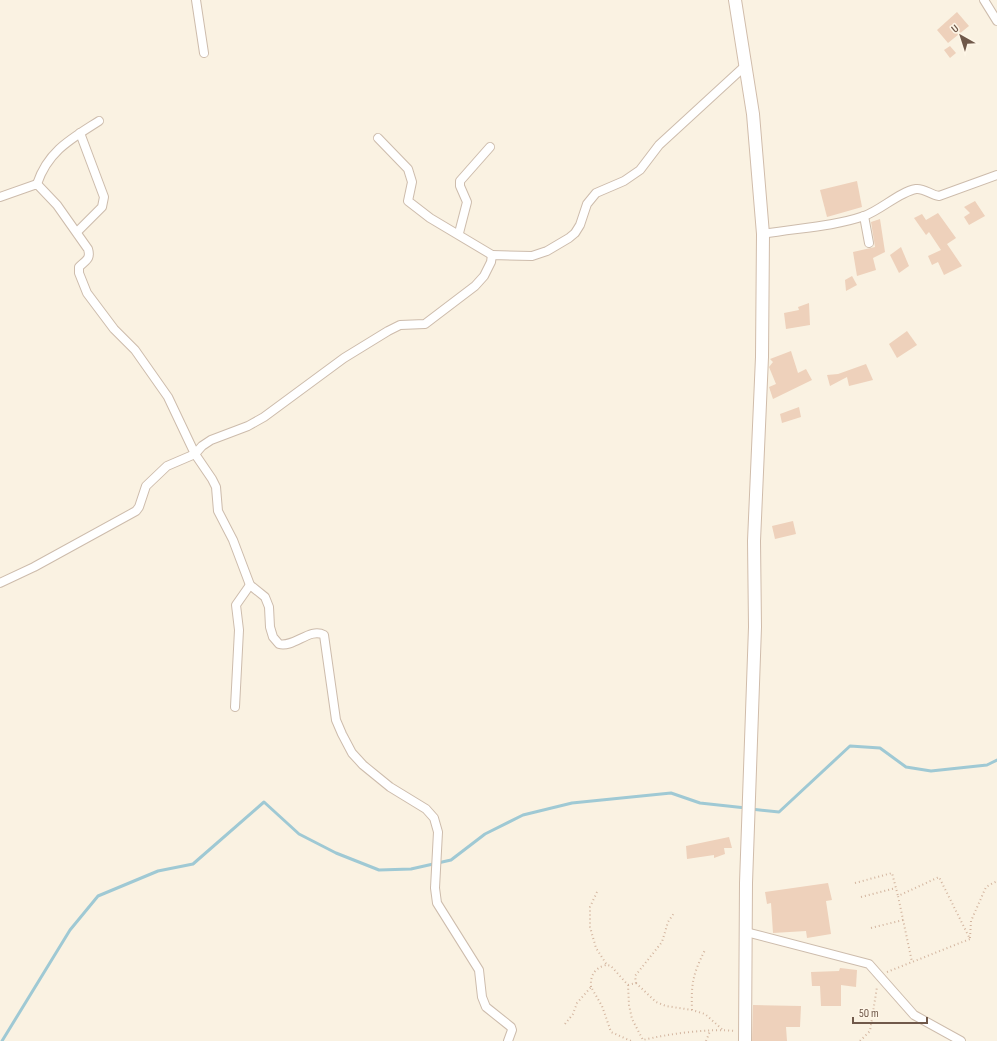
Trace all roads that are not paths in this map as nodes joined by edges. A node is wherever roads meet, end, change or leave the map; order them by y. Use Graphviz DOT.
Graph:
graph roads {
  1 [pos="196,0"];
  2 [pos="735,0"];
  3 [pos="984,0"];
  4 [pos="997,20"];
  5 [pos="204,53"];
  6 [pos="745,66"];
  7 [pos="99,121"];
  8 [pos="80,133"];
  9 [pos="378,138"];
  10 [pos="490,147"];
  11 [pos="997,175"];
  12 [pos="37,184"];
  13 [pos="0,197"];
  14 [pos="864,216"];
  15 [pos="77,232"];
  16 [pos="459,233"];
  17 [pos="763,234"];
  18 [pos="870,243"];
  19 [pos="492,255"];
  20 [pos="194,454"];
  21 [pos="0,583"];
  22 [pos="250,585"];
  23 [pos="235,707"];
  24 [pos="746,932"];
  25 [pos="745,1037"];
  26 [pos="508,1041"];
  27 [pos="961,1041"];
  1 -- 5 [label="street"];
  2 -- 6 [label="street"];
  3 -- 4 [label="street"];
  6 -- 17 [label="street"];
  6 -- 19 [label="street"];
  7 -- 8 [label="street"];
  8 -- 12 [label="street"];
  8 -- 15 [label="street"];
  9 -- 16 [label="street"];
  10 -- 16 [label="street"];
  11 -- 14 [label="street"];
  12 -- 13 [label="street"];
  12 -- 15 [label="street"];
  14 -- 17 [label="street"];
  14 -- 18 [label="street"];
  15 -- 20 [label="street"];
  16 -- 19 [label="street"];
  17 -- 24 [label="street"];
  19 -- 20 [label="street"];
  20 -- 21 [label="street"];
  20 -- 22 [label="street"];
  22 -- 23 [label="street"];
  22 -- 26 [label="street"];
  24 -- 25 [label="street"];
  24 -- 27 [label="street"];
}
